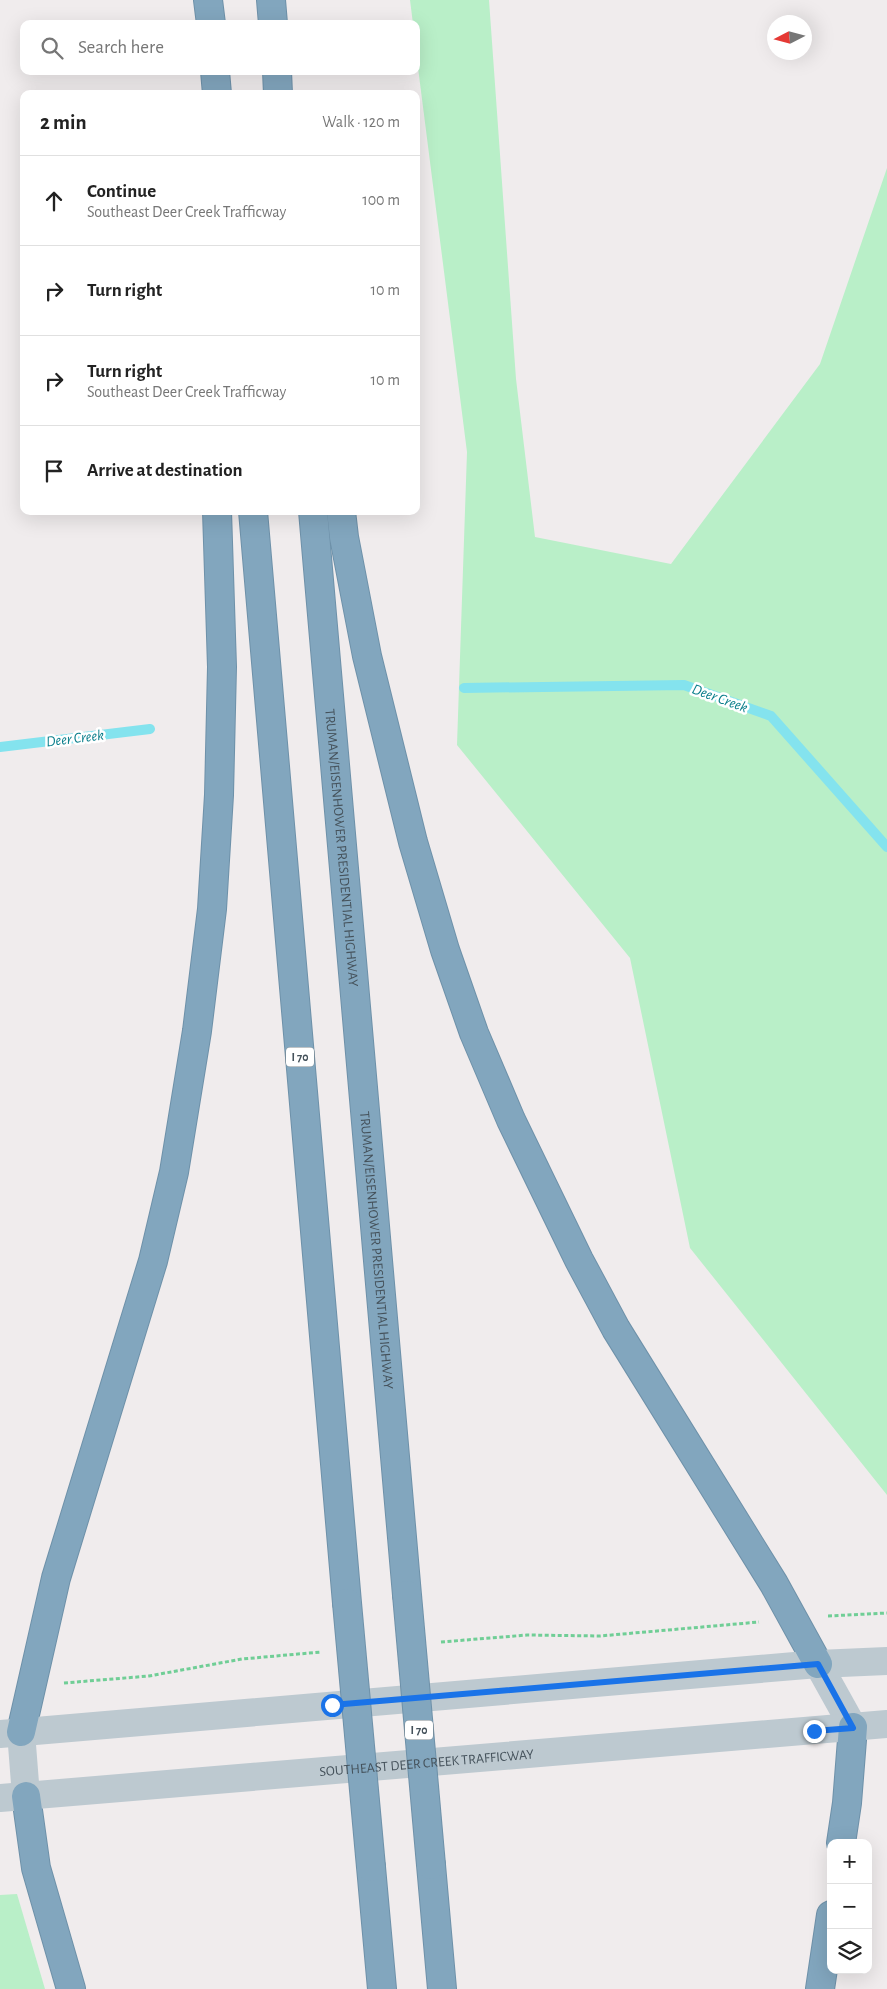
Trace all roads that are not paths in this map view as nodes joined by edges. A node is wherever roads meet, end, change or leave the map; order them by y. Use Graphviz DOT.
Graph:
graph roads {
  1 [pos="208,0"];
  2 [pos="271,0"];
  3 [pos="210,20"];
  4 [pos="273,20"];
  5 [pos="214,75"];
  6 [pos="215,75"];
  7 [pos="277,75"];
  8 [pos="213,90"];
  9 [pos="216,90"];
  10 [pos="278,90"];
  11 [pos="217,515"];
  12 [pos="253,515"];
  13 [pos="313,515"];
  14 [pos="341,515"];
  15 [pos="887,1661"];
  16 [pos="818,1664"];
  17 [pos="887,1724"];
  18 [pos="853,1728"];
  19 [pos="10,1733"];
  20 [pos="13,1797"];
  21 [pos="842,1839"];
  22 [pos="829,1929"];
  23 [pos="71,1989"];
  24 [pos="382,1989"];
  25 [pos="442,1989"];
  26 [pos="820,1989"];
  1 -- 3 [label="highway"];
  2 -- 4 [label="highway"];
  5 -- 8 [label="highway"];
  6 -- 9 [label="highway"];
  7 -- 10 [label="highway"];
  11 -- 19 [label="highway"];
  12 -- 24 [label="highway, I 70, bridge"];
  13 -- 25 [label="highway, TRUMAN/EISENHOWER PRESIDENTIAL HIGHWAY / I 70, bridge"];
  14 -- 16 [label="highway"];
  15 -- 16 [label="street"];
  16 -- 18 [label="street"];
  16 -- 19 [label="street"];
  17 -- 18 [label="street, SOUTHEAST DEER CREEK TRAFFICWAY"];
  18 -- 20 [label="street, SOUTHEAST DEER CREEK TRAFFICWAY"];
  18 -- 21 [label="highway"];
  19 -- 20 [label="street"];
  20 -- 23 [label="highway"];
  22 -- 26 [label="highway"];
}
